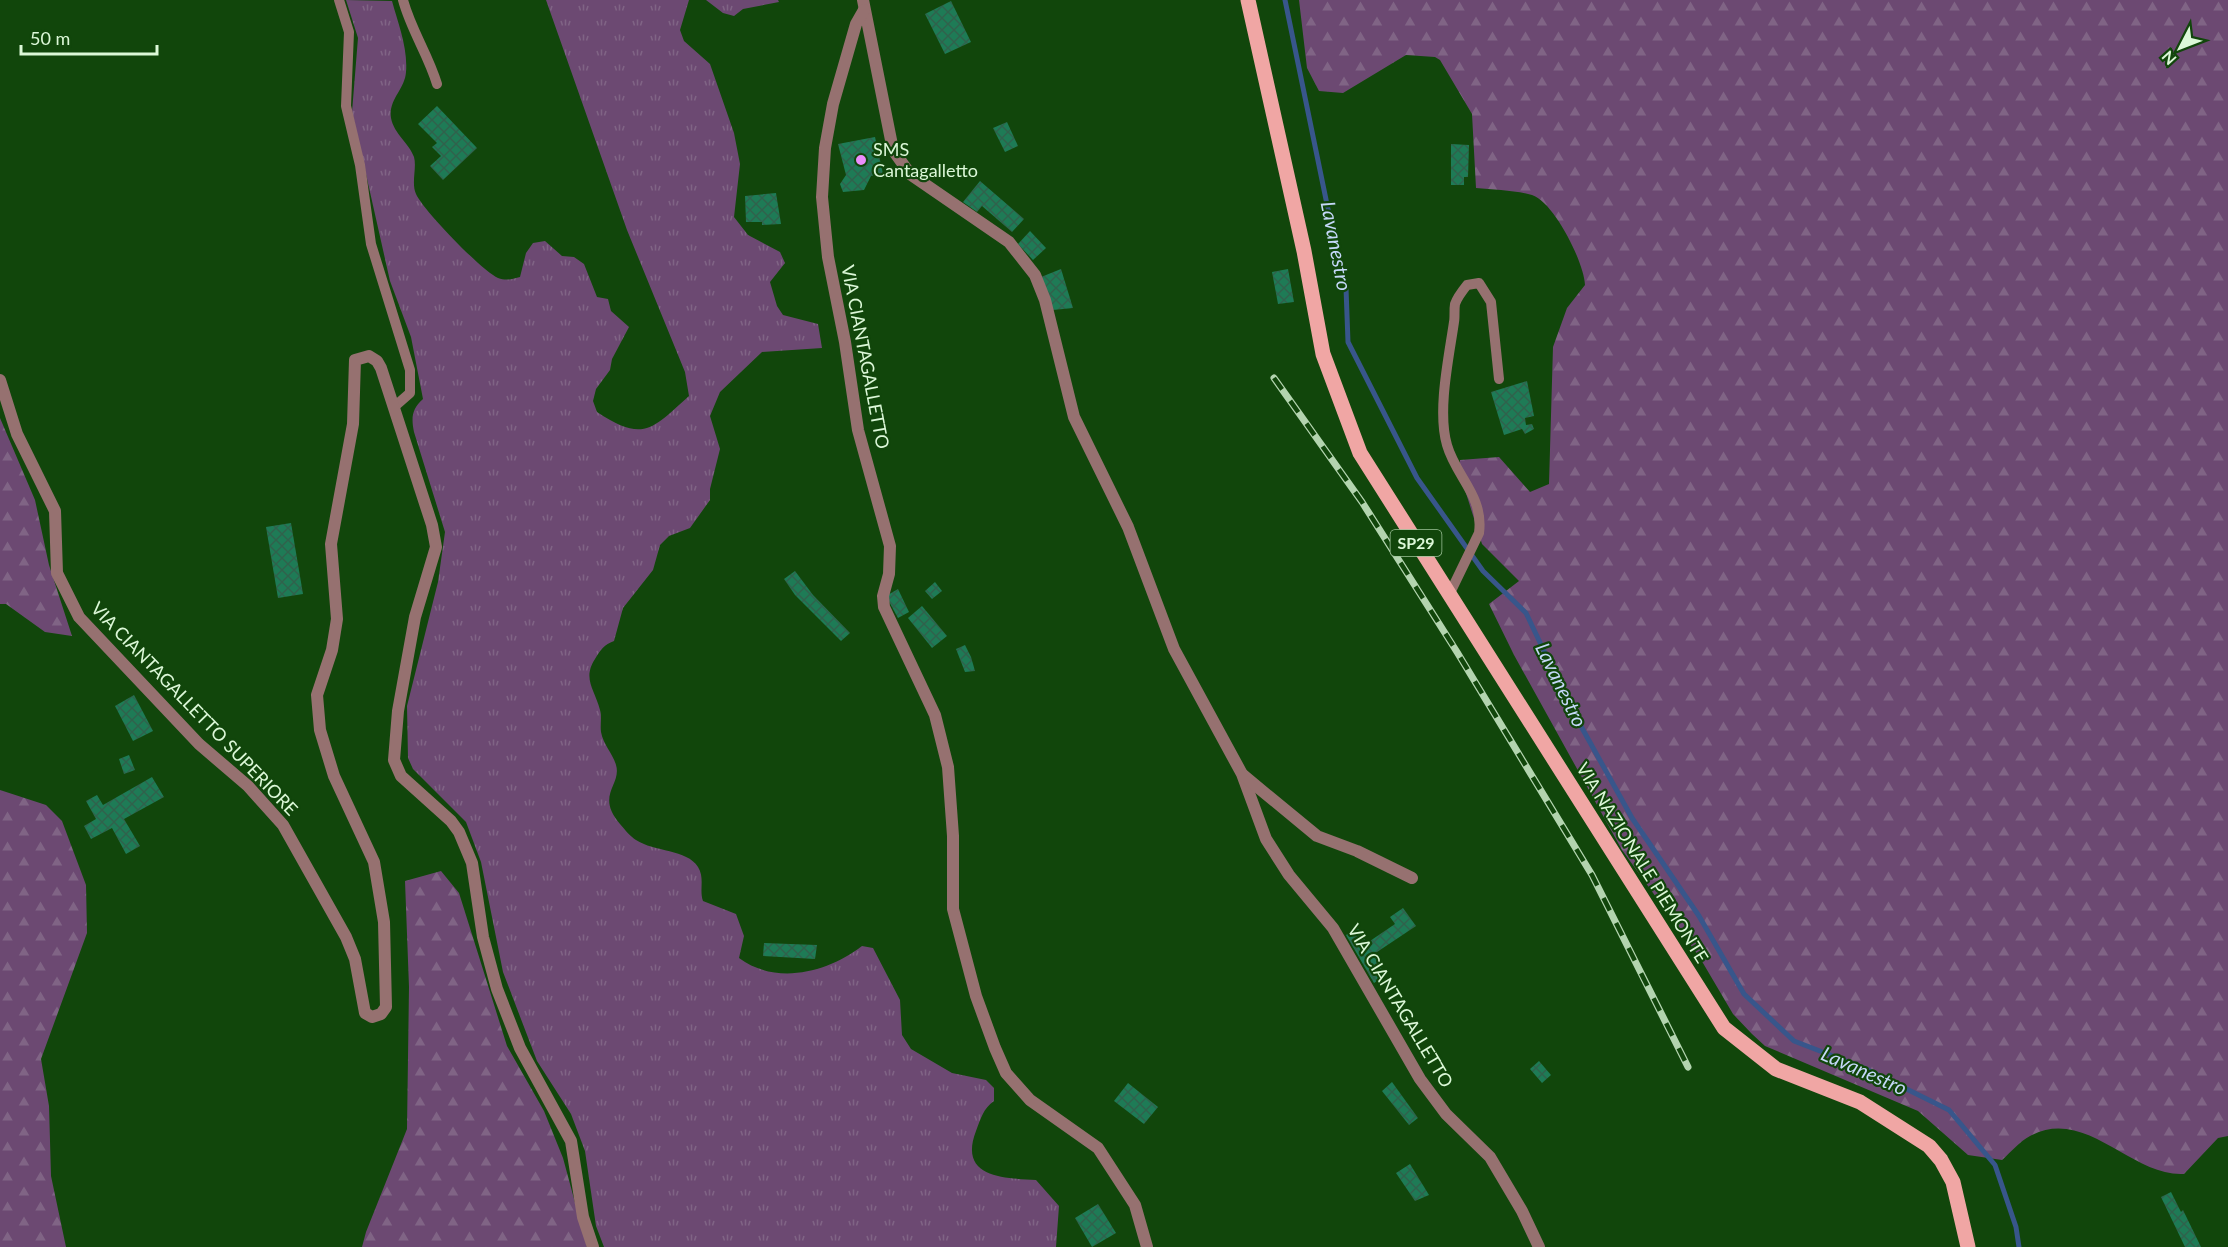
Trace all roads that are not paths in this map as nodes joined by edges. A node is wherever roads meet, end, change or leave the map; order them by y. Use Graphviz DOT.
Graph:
graph roads {
  1 [pos="339,0"];
  2 [pos="404,0"];
  3 [pos="1248,0"];
  4 [pos="864,5"];
  5 [pos="437,84"];
  6 [pos="0,380"];
  7 [pos="1498,380"];
  8 [pos="394,407"];
  9 [pos="1449,596"];
  10 [pos="1242,774"];
  11 [pos="1412,878"];
  12 [pos="593,1247"];
  13 [pos="1147,1247"];
  14 [pos="1539,1247"];
  15 [pos="1968,1247"];
  1 -- 8 [label="lane"];
  2 -- 5 [label="lane"];
  3 -- 9 [label="main road, VIA NAZIONALE PIEMONTE / SP29"];
  4 -- 10 [label="street, VIA CIANTAGALLETTO"];
  4 -- 13 [label="street, VIA CIANTAGALLETTO"];
  6 -- 8 [label="street, VIA CIANTAGALLETTO SUPERIORE"];
  7 -- 9 [label="lane"];
  8 -- 12 [label="street, VIA CIANTAGALLETTO SUPERIORE"];
  9 -- 15 [label="main road, VIA NAZIONALE PIEMONTE / SP29"];
  10 -- 11 [label="street, VIA CIANTAGALLETTO"];
  10 -- 14 [label="street, VIA CIANTAGALLETTO"];
}
